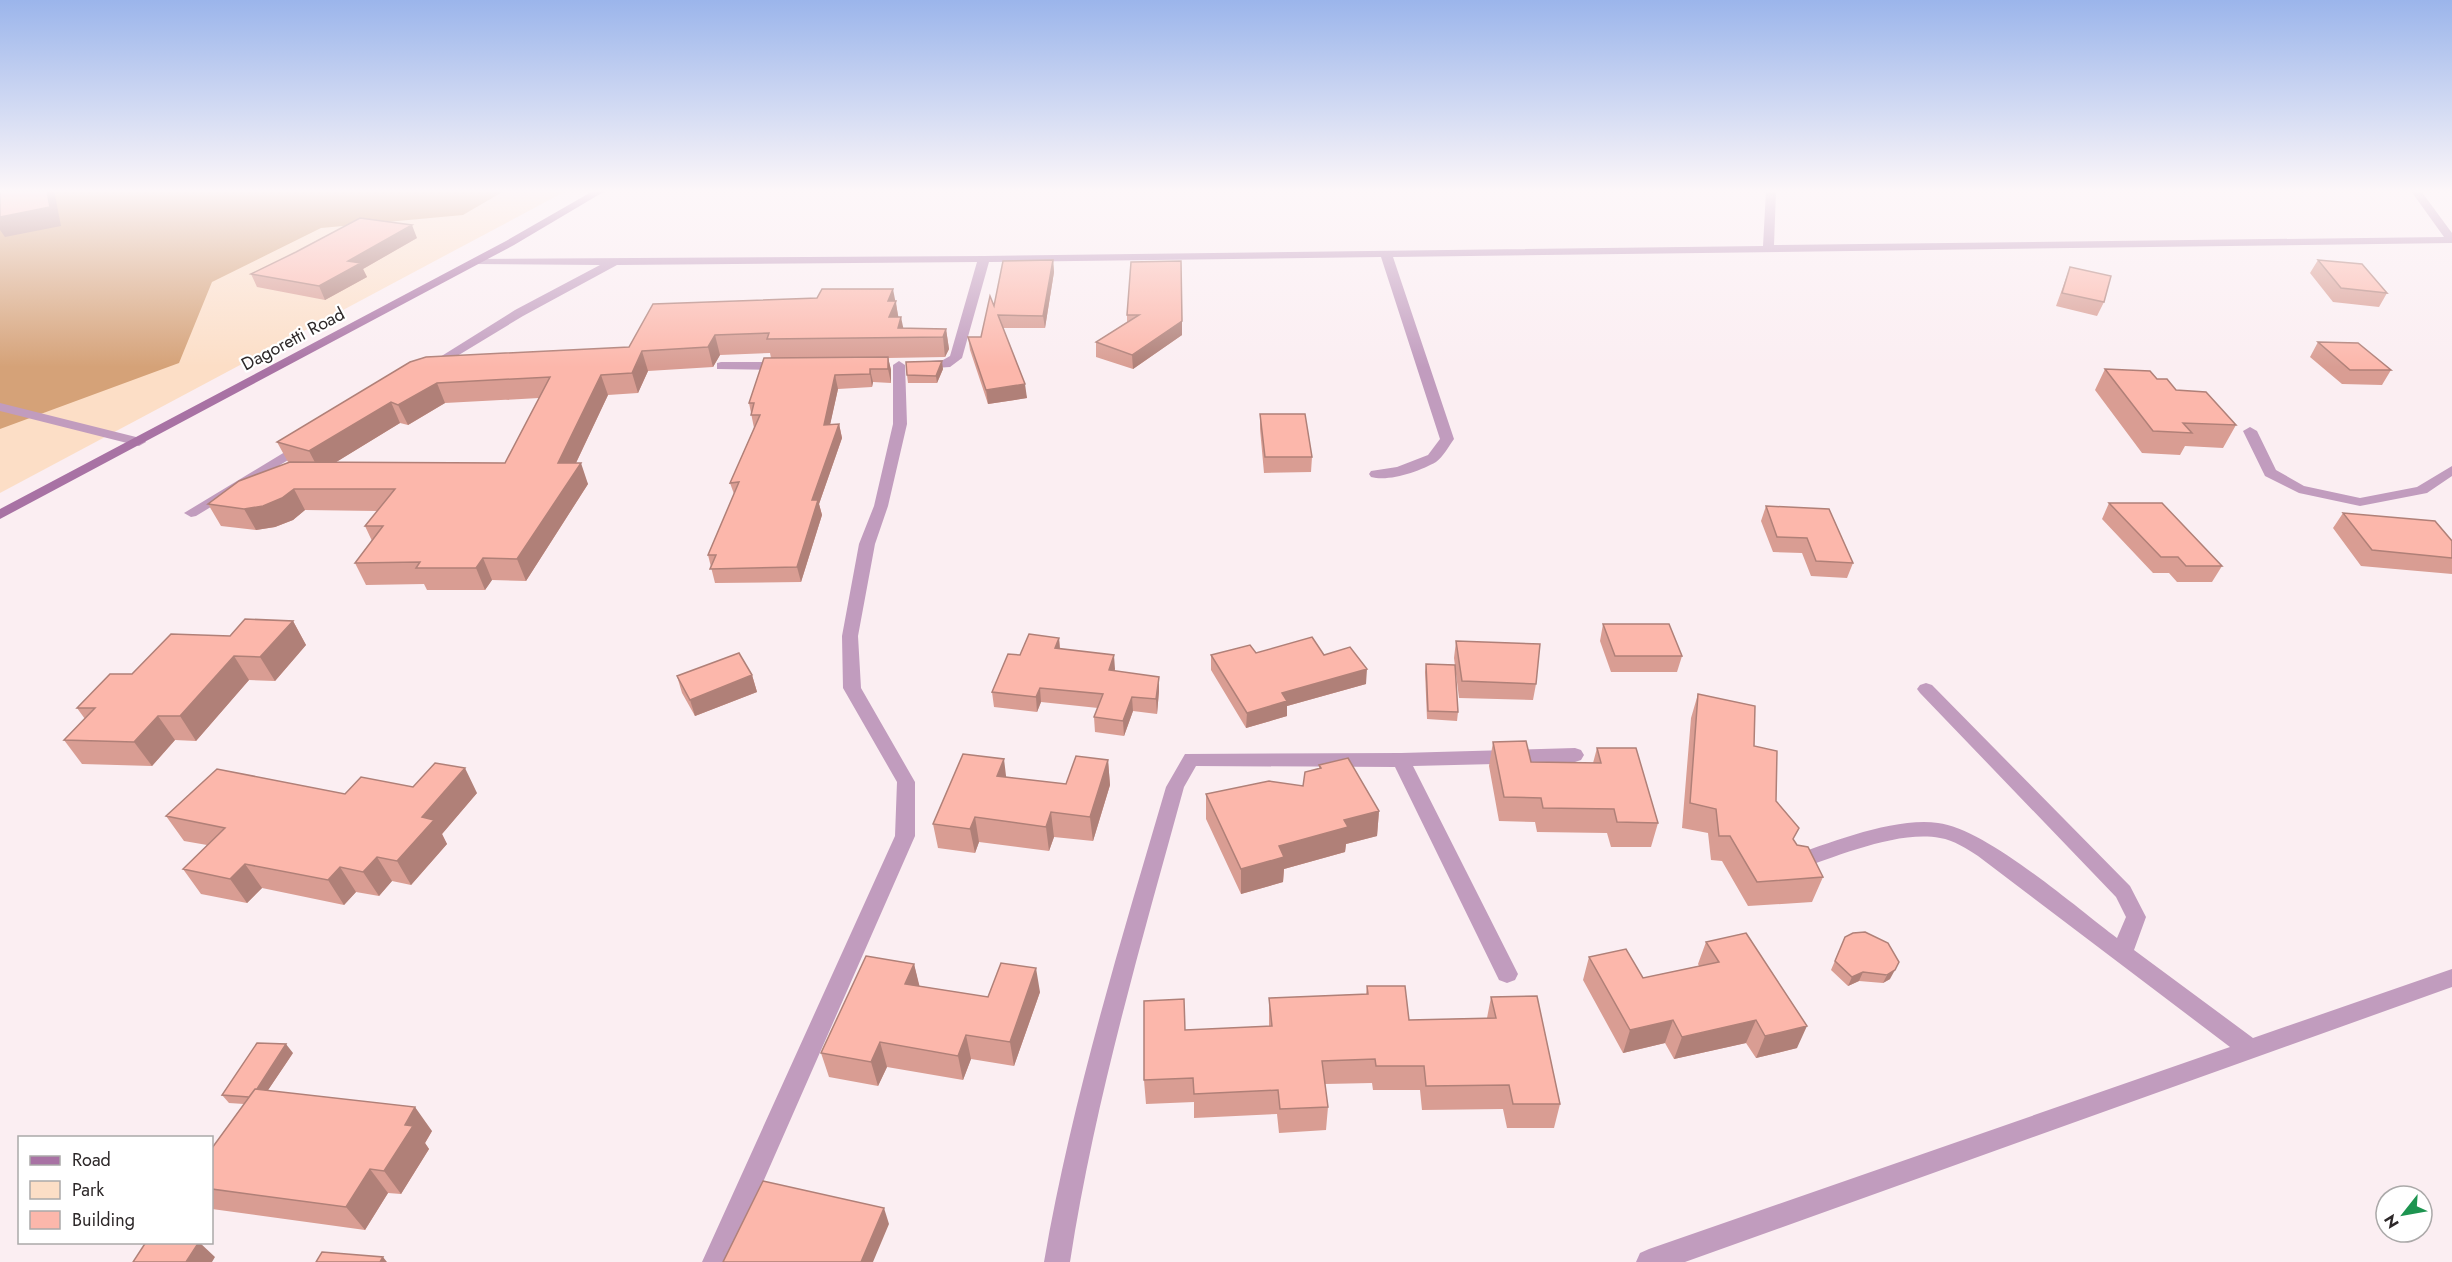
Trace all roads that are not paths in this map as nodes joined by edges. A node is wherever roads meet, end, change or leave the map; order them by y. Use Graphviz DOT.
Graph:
graph roads {
  1 [pos="495,250"];
  2 [pos="1647,250"];
  3 [pos="1386,254"];
  4 [pos="984,259"];
  5 [pos="615,261"];
  6 [pos="474,262"];
  7 [pos="721,366"];
  8 [pos="794,366"];
  9 [pos="414,377"];
  10 [pos="0,407"];
  11 [pos="2250,431"];
  12 [pos="313,439"];
  13 [pos="139,442"];
  14 [pos="2452,470"];
  15 [pos="1376,474"];
  16 [pos="191,513"];
  17 [pos="0,515"];
  18 [pos="1926,689"];
  19 [pos="1575,755"];
  20 [pos="1401,760"];
  21 [pos="1795,862"];
  22 [pos="2122,953"];
  23 [pos="1508,974"];
  24 [pos="2452,978"];
  25 [pos="2250,1049"];
  26 [pos="715,1262"];
  27 [pos="1057,1262"];
  28 [pos="1649,1262"];
  1 -- 6 [label="main road, Dagoretti Road"];
  2 -- 3 [label="street"];
  3 -- 4 [label="street"];
  3 -- 15 [label="street"];
  4 -- 5 [label="street"];
  4 -- 26 [label="street"];
  5 -- 6 [label="street"];
  5 -- 9 [label="street"];
  6 -- 13 [label="main road, Dagoretti Road"];
  7 -- 8 [label="street"];
  10 -- 13 [label="street"];
  11 -- 14 [label="street"];
  12 -- 16 [label="street"];
  13 -- 17 [label="main road, Dagoretti Road"];
  18 -- 22 [label="street"];
  19 -- 20 [label="street"];
  20 -- 23 [label="street"];
  20 -- 27 [label="street"];
  21 -- 22 [label="street"];
  22 -- 25 [label="street"];
  24 -- 25 [label="street"];
  25 -- 28 [label="street"];
}
